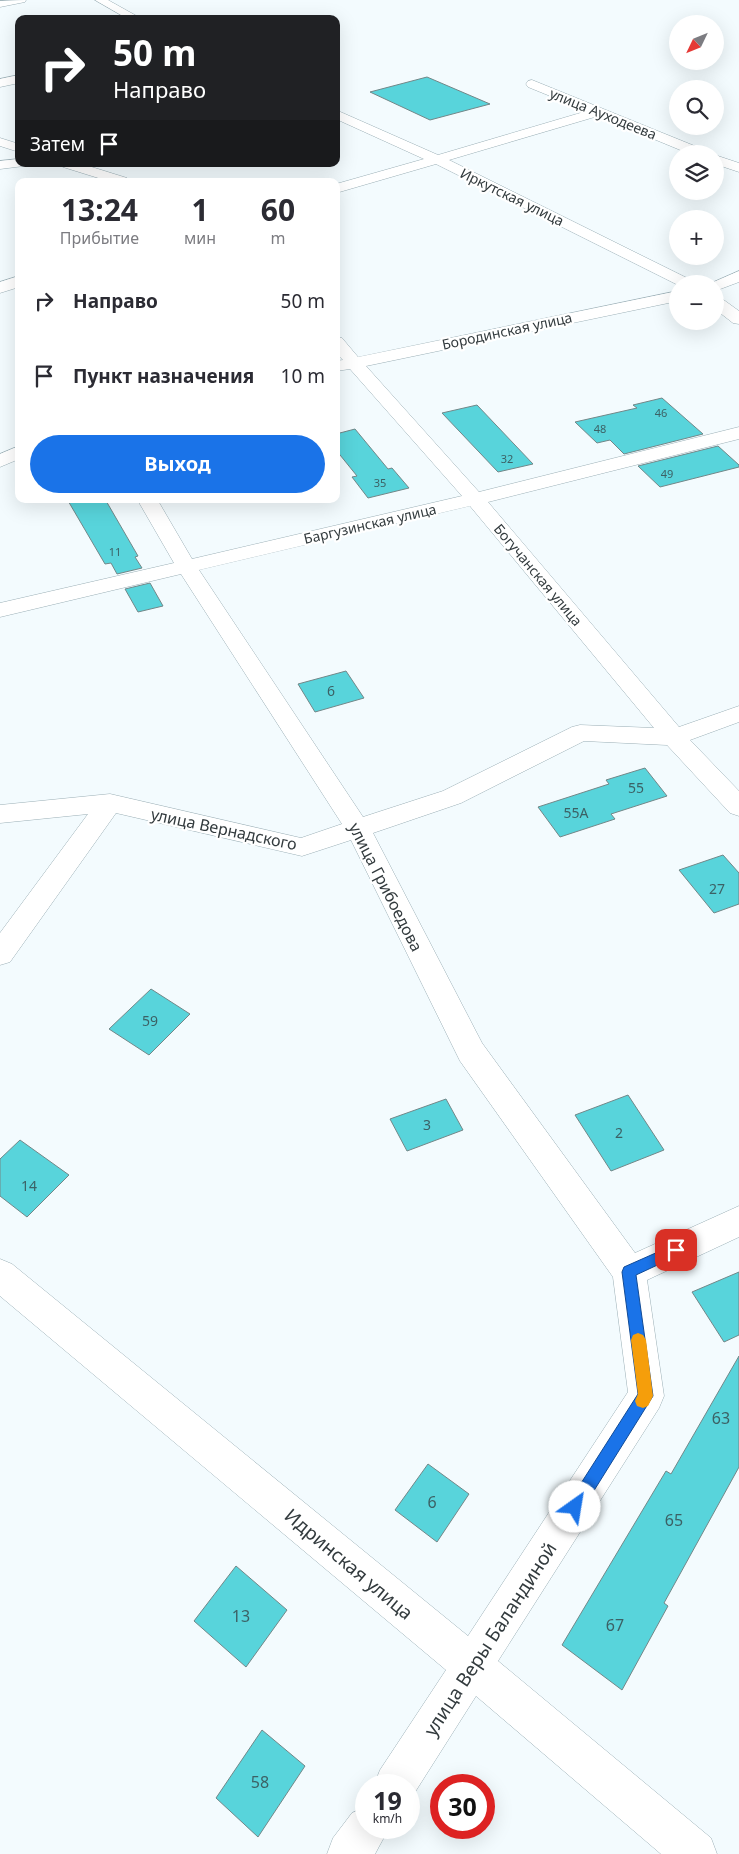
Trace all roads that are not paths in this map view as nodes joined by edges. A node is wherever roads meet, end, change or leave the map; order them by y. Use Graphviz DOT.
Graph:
graph roads {
  1 [pos="21,0"];
  2 [pos="100,0"];
  3 [pos="0,4"];
  4 [pos="129,15"];
  5 [pos="15,80"];
  6 [pos="0,83"];
  7 [pos="532,84"];
  8 [pos="598,112"];
  9 [pos="340,116"];
  10 [pos="0,142"];
  11 [pos="680,145"];
  12 [pos="15,147"];
  13 [pos="436,159"];
  14 [pos="724,162"];
  15 [pos="15,163"];
  16 [pos="0,165"];
  17 [pos="78,167"];
  18 [pos="739,168"];
  19 [pos="112,178"];
  20 [pos="340,188"];
  21 [pos="669,275"];
  22 [pos="739,276"];
  23 [pos="15,282"];
  24 [pos="724,282"];
  25 [pos="0,288"];
  26 [pos="669,298"];
  27 [pos="724,308"];
  28 [pos="739,319"];
  29 [pos="340,352"];
  30 [pos="345,364"];
  31 [pos="739,433"];
  32 [pos="15,454"];
  33 [pos="0,462"];
  34 [pos="475,499"];
  35 [pos="149,503"];
  36 [pos="186,566"];
  37 [pos="0,610"];
  38 [pos="739,714"];
  39 [pos="674,738"];
  40 [pos="110,803"];
  41 [pos="739,807"];
  42 [pos="0,814"];
  43 [pos="358,828"];
  44 [pos="0,954"];
  45 [pos="739,1221"];
  46 [pos="629,1272"];
  47 [pos="0,1275"];
  48 [pos="473,1666"];
  49 [pos="402,1774"];
  50 [pos="359,1839"];
  51 [pos="349,1854"];
  52 [pos="695,1854"];
  1 -- 3 [label="street"];
  2 -- 4 [label="street"];
  5 -- 6 [label="street"];
  7 -- 8 [label="street, улица Ауходеева"];
  8 -- 11 [label="street, улица Ауходеева"];
  8 -- 13 [label="street"];
  9 -- 13 [label="street, Иркутская улица"];
  10 -- 12 [label="street"];
  13 -- 20 [label="street"];
  13 -- 21 [label="street, Иркутская улица"];
  14 -- 18 [label="street"];
  15 -- 16 [label="street"];
  17 -- 19 [label="street"];
  22 -- 24 [label="street"];
  23 -- 25 [label="street"];
  26 -- 30 [label="street, Бородинская улица"];
  27 -- 28 [label="street"];
  29 -- 30 [label="street, Богучанская улица"];
  30 -- 34 [label="street, Богучанская улица"];
  31 -- 34 [label="street, Баргузинская улица"];
  32 -- 33 [label="street"];
  34 -- 36 [label="street, Баргузинская улица"];
  34 -- 39 [label="street, Богучанская улица"];
  35 -- 36 [label="street, улица Грибоедова"];
  36 -- 37 [label="street, Баргузинская улица"];
  36 -- 43 [label="street, улица Грибоедова"];
  38 -- 39 [label="street, улица Вернадского"];
  39 -- 41 [label="street, Богучанская улица"];
  39 -- 43 [label="street, улица Вернадского"];
  40 -- 42 [label="street, улица Вернадского"];
  40 -- 43 [label="street, улица Вернадского"];
  40 -- 44 [label="street"];
  43 -- 46 [label="street, улица Грибоедова"];
  45 -- 46 [label="street"];
  46 -- 48 [label="street, улица Веры Баландиной"];
  47 -- 48 [label="street, Идринская улица"];
  48 -- 49 [label="street, улица Веры Баландиной"];
  48 -- 52 [label="street, Идринская улица"];
  50 -- 51 [label="street"];
}
